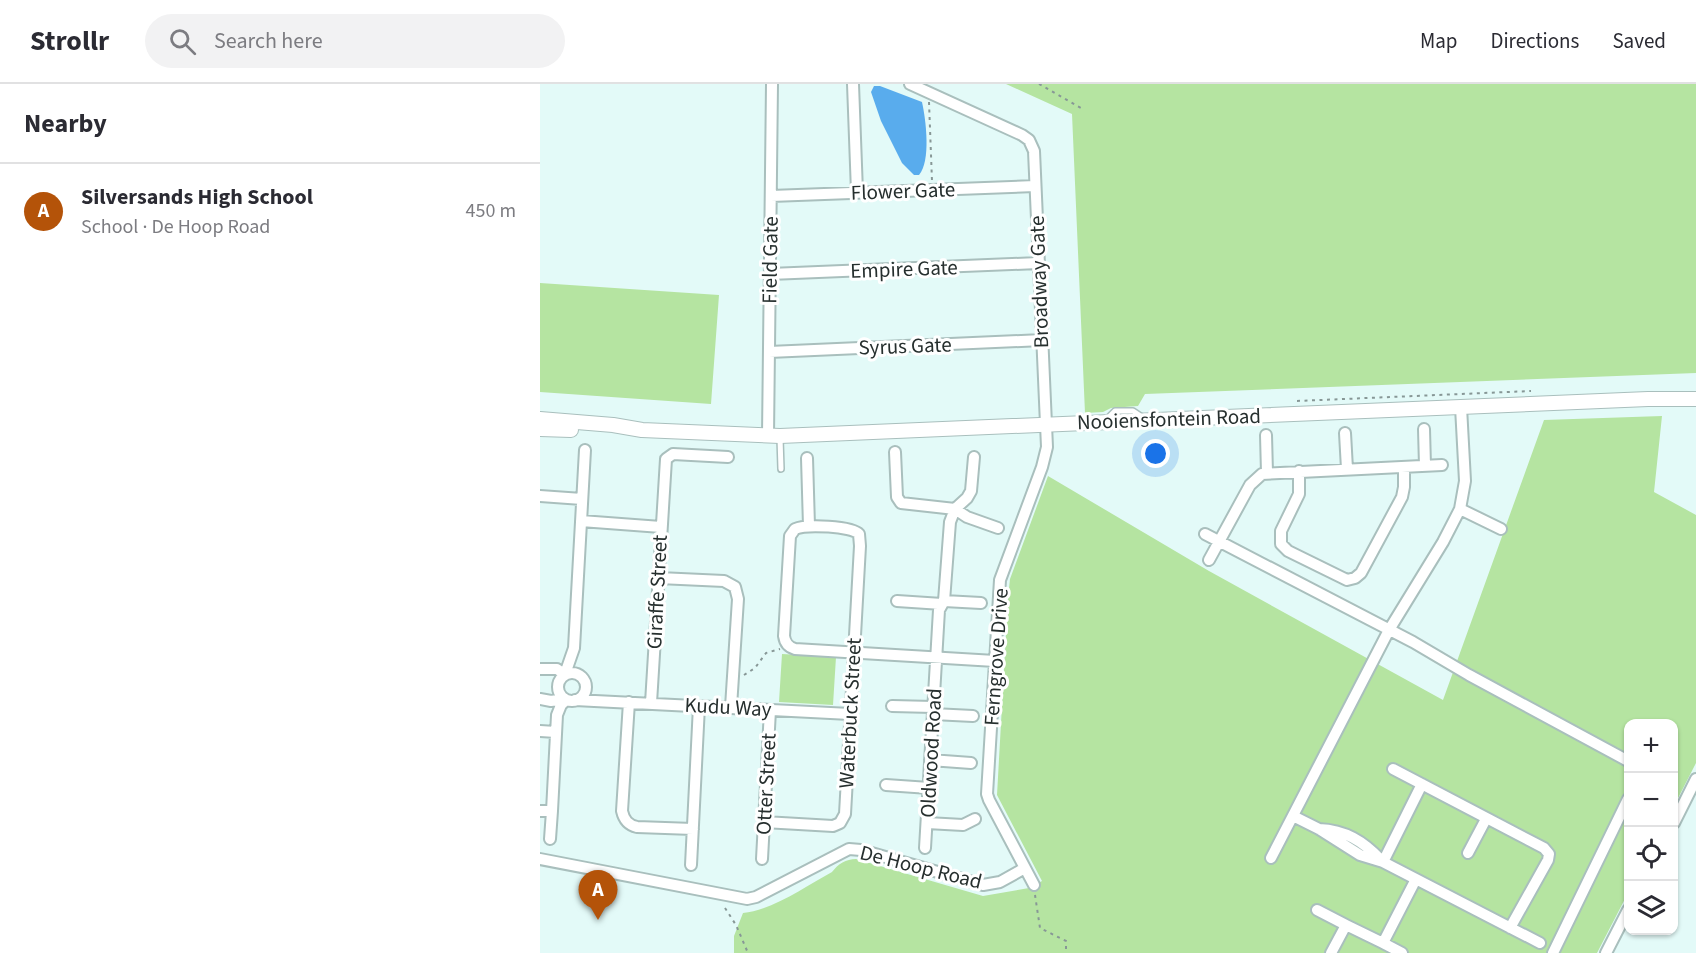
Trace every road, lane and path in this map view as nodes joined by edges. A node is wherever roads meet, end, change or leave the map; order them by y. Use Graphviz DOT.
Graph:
graph roads {
  1 [pos="772,84"];
  2 [pos="854,84"];
  3 [pos="910,84"];
  4 [pos="1039,84"];
  5 [pos="928,92"];
  6 [pos="1081,108"];
  7 [pos="1035,186"];
  8 [pos="932,190"];
  9 [pos="857,192"];
  10 [pos="771,196"];
  11 [pos="1038,263"];
  12 [pos="770,274"];
  13 [pos="1042,340"];
  14 [pos="769,352"];
  15 [pos="1696,399"];
  16 [pos="1461,407"];
  17 [pos="540,419"];
  18 [pos="1046,425"];
  19 [pos="540,429"];
  20 [pos="1424,429"];
  21 [pos="642,430"];
  22 [pos="1345,433"];
  23 [pos="1266,435"];
  24 [pos="774,436"];
  25 [pos="585,450"];
  26 [pos="896,452"];
  27 [pos="728,457"];
  28 [pos="974,457"];
  29 [pos="807,458"];
  30 [pos="1442,465"];
  31 [pos="1425,466"];
  32 [pos="1404,467"];
  33 [pos="781,469"];
  34 [pos="1347,469"];
  35 [pos="1299,471"];
  36 [pos="1267,473"];
  37 [pos="540,496"];
  38 [pos="582,499"];
  39 [pos="955,509"];
  40 [pos="1460,509"];
  41 [pos="581,521"];
  42 [pos="809,526"];
  43 [pos="661,527"];
  44 [pos="998,528"];
  45 [pos="1501,529"];
  46 [pos="1205,534"];
  47 [pos="1218,541"];
  48 [pos="1209,560"];
  49 [pos="658,578"];
  50 [pos="897,601"];
  51 [pos="943,603"];
  52 [pos="981,603"];
  53 [pos="1389,630"];
  54 [pos="788,645"];
  55 [pos="574,648"];
  56 [pos="854,653"];
  57 [pos="936,657"];
  58 [pos="995,661"];
  59 [pos="540,670"];
  60 [pos="565,674"];
  61 [pos="733,678"];
  62 [pos="585,684"];
  63 [pos="558,686"];
  64 [pos="543,699"];
  65 [pos="569,699"];
  66 [pos="606,700"];
  67 [pos="629,702"];
  68 [pos="651,703"];
  69 [pos="699,706"];
  70 [pos="892,706"];
  71 [pos="731,707"];
  72 [pos="770,710"];
  73 [pos="933,711"];
  74 [pos="558,712"];
  75 [pos="850,714"];
  76 [pos="973,716"];
  77 [pos="540,731"];
  78 [pos="556,732"];
  79 [pos="1624,758"];
  80 [pos="930,760"];
  81 [pos="971,763"];
  82 [pos="1394,769"];
  83 [pos="1422,784"];
  84 [pos="886,785"];
  85 [pos="1695,786"];
  86 [pos="929,788"];
  87 [pos="1624,809"];
  88 [pos="540,811"];
  89 [pos="552,812"];
  90 [pos="1293,816"];
  91 [pos="1678,816"];
  92 [pos="975,819"];
  93 [pos="1486,819"];
  94 [pos="764,822"];
  95 [pos="927,823"];
  96 [pos="693,829"];
  97 [pos="550,838"];
  98 [pos="925,848"];
  99 [pos="1468,853"];
  100 [pos="1271,858"];
  101 [pos="540,859"];
  102 [pos="762,859"];
  103 [pos="1383,862"];
  104 [pos="691,865"];
  105 [pos="1025,868"];
  106 [pos="1416,879"];
  107 [pos="1034,885"];
  108 [pos="725,908"];
  109 [pos="1317,910"];
  110 [pos="1624,919"];
  111 [pos="1346,925"];
  112 [pos="1510,928"];
  113 [pos="1383,943"];
  114 [pos="1539,943"];
  115 [pos="748,953"];
  116 [pos="1066,953"];
  117 [pos="1331,953"];
  118 [pos="1402,953"];
  119 [pos="1553,953"];
  120 [pos="1606,953"];
  1 -- 10 [label="street, Field Gate"];
  2 -- 9 [label="street"];
  3 -- 5 [label="street"];
  4 -- 6 [label="path"];
  5 -- 7 [label="street, Broadway Gate"];
  5 -- 8 [label="path"];
  7 -- 8 [label="street, Flower Gate"];
  7 -- 11 [label="street, Broadway Gate"];
  8 -- 9 [label="street, Flower Gate"];
  9 -- 10 [label="street, Flower Gate"];
  10 -- 12 [label="street, Field Gate"];
  11 -- 12 [label="street, Empire Gate"];
  11 -- 13 [label="street, Broadway Gate"];
  12 -- 14 [label="street, Field Gate"];
  13 -- 14 [label="street, Syrus Gate"];
  13 -- 18 [label="street, Broadway Gate"];
  14 -- 24 [label="street, Field Gate"];
  15 -- 16 [label="street, Nooiensfontein Road"];
  16 -- 18 [label="street, Nooiensfontein Road"];
  16 -- 40 [label="street"];
  17 -- 21 [label="street, Nooiensfontein Road"];
  18 -- 24 [label="street, Nooiensfontein Road"];
  18 -- 58 [label="street, Ferngrove Drive"];
  19 -- 21 [label="street, Nooiensfontein Road"];
  20 -- 31 [label="street"];
  21 -- 24 [label="street, Nooiensfontein Road"];
  22 -- 34 [label="street"];
  23 -- 36 [label="street"];
  24 -- 33 [label="lane"];
  25 -- 38 [label="street"];
  26 -- 39 [label="street"];
  27 -- 43 [label="street, Giraffe Street"];
  28 -- 39 [label="street"];
  29 -- 42 [label="street"];
  30 -- 31 [label="street"];
  31 -- 32 [label="street"];
  32 -- 34 [label="street"];
  32 -- 35 [label="street"];
  34 -- 35 [label="street"];
  35 -- 36 [label="street"];
  36 -- 47 [label="street"];
  37 -- 38 [label="street"];
  38 -- 41 [label="street"];
  39 -- 44 [label="street"];
  39 -- 51 [label="street, Oldwood Road"];
  40 -- 45 [label="street"];
  40 -- 53 [label="street"];
  41 -- 43 [label="street"];
  41 -- 55 [label="street"];
  42 -- 54 [label="street"];
  42 -- 56 [label="street, Waterbuck Street"];
  43 -- 49 [label="street, Giraffe Street"];
  46 -- 47 [label="street"];
  47 -- 48 [label="street"];
  47 -- 53 [label="street"];
  49 -- 61 [label="street"];
  49 -- 68 [label="street, Giraffe Street"];
  50 -- 51 [label="street"];
  51 -- 52 [label="street"];
  51 -- 57 [label="street, Oldwood Road"];
  53 -- 79 [label="street"];
  53 -- 90 [label="street"];
  54 -- 56 [label="street"];
  54 -- 61 [label="path"];
  55 -- 60 [label="street"];
  55 -- 62 [label="street"];
  56 -- 57 [label="street"];
  56 -- 75 [label="street, Waterbuck Street"];
  57 -- 58 [label="street"];
  57 -- 73 [label="street, Oldwood Road"];
  58 -- 105 [label="street, Ferngrove Drive"];
  59 -- 60 [label="street"];
  59 -- 63 [label="street"];
  60 -- 62 [label="street"];
  60 -- 63 [label="street"];
  61 -- 71 [label="street"];
  62 -- 65 [label="street"];
  62 -- 66 [label="street, Kudu Way"];
  63 -- 64 [label="street"];
  63 -- 65 [label="street"];
  64 -- 65 [label="street, Kudu Way"];
  64 -- 74 [label="street"];
  65 -- 66 [label="street, Kudu Way"];
  65 -- 74 [label="street"];
  66 -- 67 [label="street, Kudu Way"];
  67 -- 68 [label="street, Kudu Way"];
  67 -- 96 [label="street"];
  68 -- 69 [label="street, Kudu Way"];
  69 -- 71 [label="street, Kudu Way"];
  69 -- 96 [label="street"];
  70 -- 73 [label="street"];
  71 -- 72 [label="street, Kudu Way"];
  72 -- 75 [label="street, Kudu Way"];
  72 -- 94 [label="street, Otter Street"];
  73 -- 76 [label="street"];
  73 -- 80 [label="street, Oldwood Road"];
  74 -- 78 [label="street"];
  75 -- 94 [label="street, Waterbuck Street"];
  77 -- 78 [label="street"];
  78 -- 89 [label="street"];
  80 -- 81 [label="street"];
  80 -- 86 [label="street, Oldwood Road"];
  82 -- 83 [label="street"];
  83 -- 93 [label="street"];
  83 -- 103 [label="street"];
  84 -- 86 [label="street"];
  85 -- 91 [label="street"];
  86 -- 95 [label="street, Oldwood Road"];
  87 -- 119 [label="street"];
  88 -- 89 [label="street"];
  89 -- 97 [label="street"];
  90 -- 100 [label="street"];
  90 -- 103 [label="street"];
  92 -- 95 [label="street"];
  93 -- 99 [label="street"];
  93 -- 112 [label="street"];
  94 -- 102 [label="street, Otter Street"];
  95 -- 98 [label="street, Oldwood Road"];
  96 -- 104 [label="street"];
  101 -- 105 [label="street, De Hoop Road"];
  103 -- 106 [label="street"];
  105 -- 107 [label="street, Ferngrove Drive"];
  106 -- 112 [label="street"];
  106 -- 113 [label="street"];
  107 -- 116 [label="path"];
  108 -- 115 [label="path"];
  109 -- 111 [label="street"];
  110 -- 120 [label="street"];
  111 -- 113 [label="street"];
  111 -- 117 [label="street"];
  112 -- 114 [label="street"];
  113 -- 118 [label="street"];
}
